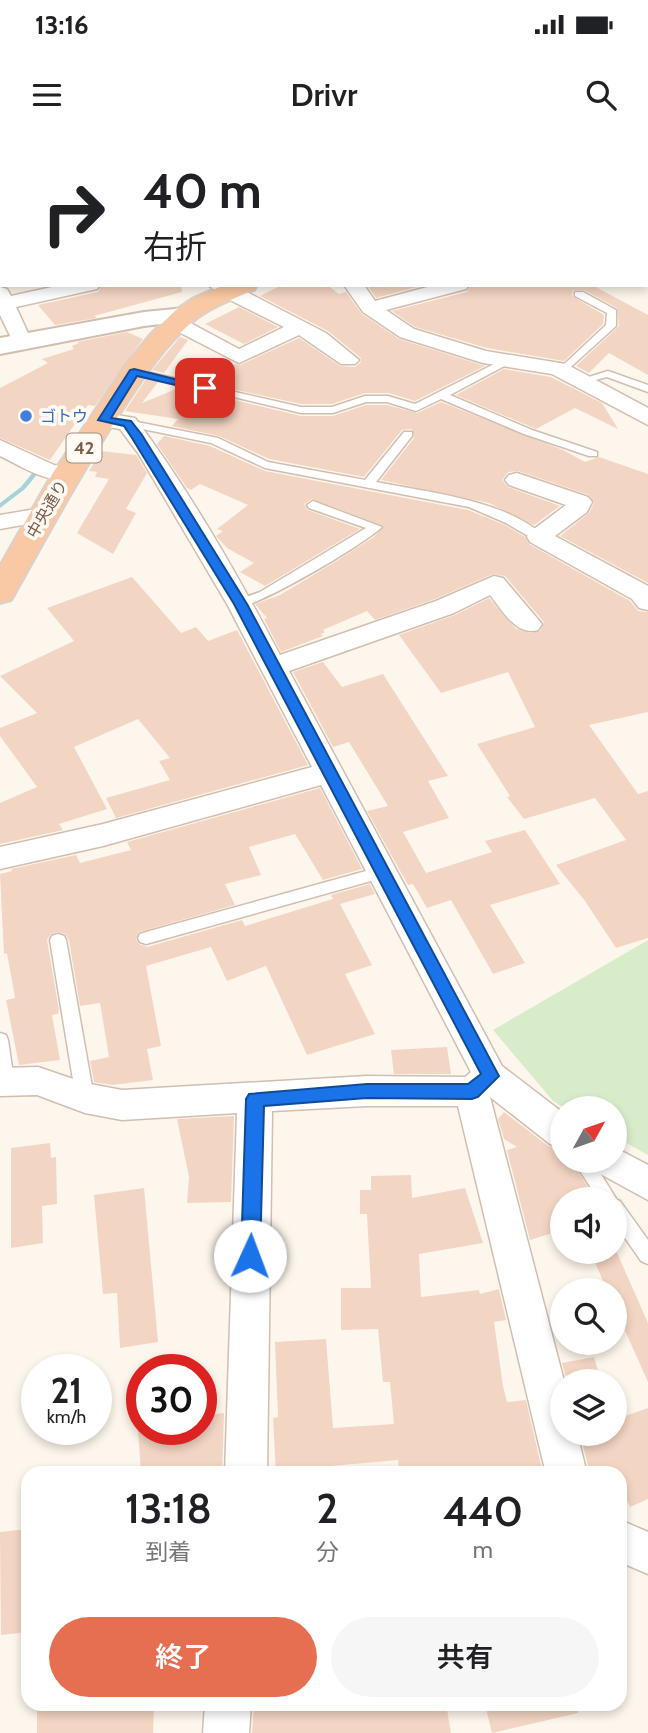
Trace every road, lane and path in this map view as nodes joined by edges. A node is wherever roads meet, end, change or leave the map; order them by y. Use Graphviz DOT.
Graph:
graph roads {
  1 [pos="77,287"];
  2 [pos="231,287"];
  3 [pos="355,287"];
  4 [pos="451,287"];
  5 [pos="579,294"];
  6 [pos="3,298"];
  7 [pos="370,308"];
  8 [pos="181,319"];
  9 [pos="300,327"];
  10 [pos="12,345"];
  11 [pos="348,360"];
  12 [pos="506,360"];
  13 [pos="563,371"];
  14 [pos="134,372"];
  15 [pos="584,380"];
  16 [pos="648,389"];
  17 [pos="441,395"];
  18 [pos="648,418"];
  19 [pos="116,422"];
  20 [pos="408,434"];
  21 [pos="0,447"];
  22 [pos="593,454"];
  23 [pos="67,473"];
  24 [pos="517,480"];
  25 [pos="369,483"];
  26 [pos="313,505"];
  27 [pos="42,515"];
  28 [pos="0,522"];
  29 [pos="538,537"];
  30 [pos="0,593"];
  31 [pos="646,595"];
  32 [pos="240,604"];
  33 [pos="529,624"];
  34 [pos="274,667"];
  35 [pos="329,773"];
  36 [pos="0,859"];
  37 [pos="383,872"];
  38 [pos="146,938"];
  39 [pos="58,940"];
  40 [pos="0,1040"];
  41 [pos="3,1082"];
  42 [pos="481,1084"];
  43 [pos="85,1098"];
  44 [pos="255,1099"];
  45 [pos="550,1126"];
  46 [pos="627,1171"];
  47 [pos="648,1184"];
  48 [pos="627,1226"];
  49 [pos="648,1255"];
  50 [pos="246,1466"];
  51 [pos="565,1466"];
  52 [pos="627,1544"];
  53 [pos="648,1553"];
  54 [pos="228,1711"];
  55 [pos="226,1733"];
  1 -- 6 [label="street"];
  2 -- 8 [label="highway, 中央通り / 42"];
  2 -- 9 [label="street"];
  3 -- 7 [label="street"];
  4 -- 7 [label="street"];
  5 -- 13 [label="lane"];
  6 -- 10 [label="street"];
  7 -- 12 [label="street"];
  8 -- 9 [label="street"];
  8 -- 10 [label="street"];
  8 -- 14 [label="highway, 中央通り / 42"];
  9 -- 11 [label="street"];
  12 -- 13 [label="street"];
  12 -- 17 [label="lane"];
  13 -- 15 [label="street"];
  14 -- 17 [label="lane"];
  14 -- 19 [label="highway, 中央通り / 42"];
  15 -- 16 [label="lane"];
  15 -- 18 [label="street"];
  17 -- 22 [label="lane"];
  19 -- 23 [label="highway, 中央通り / 42"];
  19 -- 25 [label="lane"];
  19 -- 32 [label="street"];
  20 -- 25 [label="lane"];
  21 -- 23 [label="street"];
  23 -- 27 [label="highway, 中央通り / 42"];
  24 -- 29 [label="street"];
  25 -- 29 [label="lane"];
  26 -- 32 [label="lane"];
  27 -- 28 [label="street"];
  27 -- 30 [label="highway, 中央通り / 42"];
  29 -- 31 [label="street"];
  32 -- 34 [label="street"];
  33 -- 34 [label="street"];
  34 -- 35 [label="street"];
  35 -- 36 [label="street"];
  35 -- 37 [label="street"];
  37 -- 38 [label="lane"];
  37 -- 42 [label="street"];
  39 -- 43 [label="lane"];
  40 -- 41 [label="lane"];
  41 -- 43 [label="street"];
  42 -- 44 [label="street"];
  42 -- 45 [label="street"];
  42 -- 51 [label="street"];
  43 -- 44 [label="street"];
  44 -- 50 [label="street"];
  46 -- 47 [label="street"];
  48 -- 49 [label="lane"];
  52 -- 53 [label="street"];
  54 -- 55 [label="street"];
}
